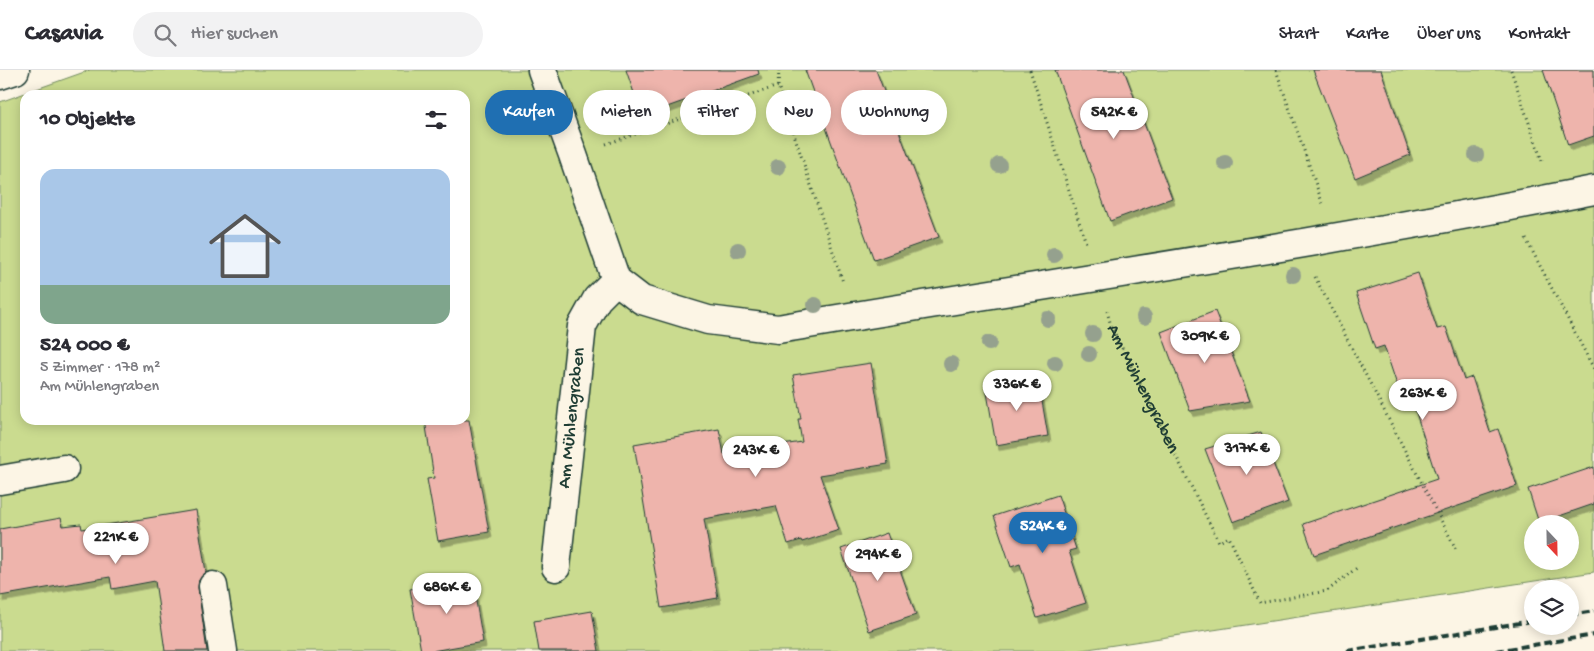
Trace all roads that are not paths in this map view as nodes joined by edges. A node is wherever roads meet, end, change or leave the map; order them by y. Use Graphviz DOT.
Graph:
graph roads {
  1 [pos="15,70"];
  2 [pos="542,70"];
  3 [pos="0,75"];
  4 [pos="1594,190"];
  5 [pos="616,280"];
  6 [pos="64,469"];
  7 [pos="0,480"];
  8 [pos="556,567"];
  9 [pos="213,586"];
  10 [pos="223,651"];
  1 -- 3 [label="street"];
  2 -- 5 [label="street"];
  4 -- 5 [label="street"];
  5 -- 8 [label="street, Am Mühlengraben"];
  6 -- 7 [label="street"];
  9 -- 10 [label="street"];
}
